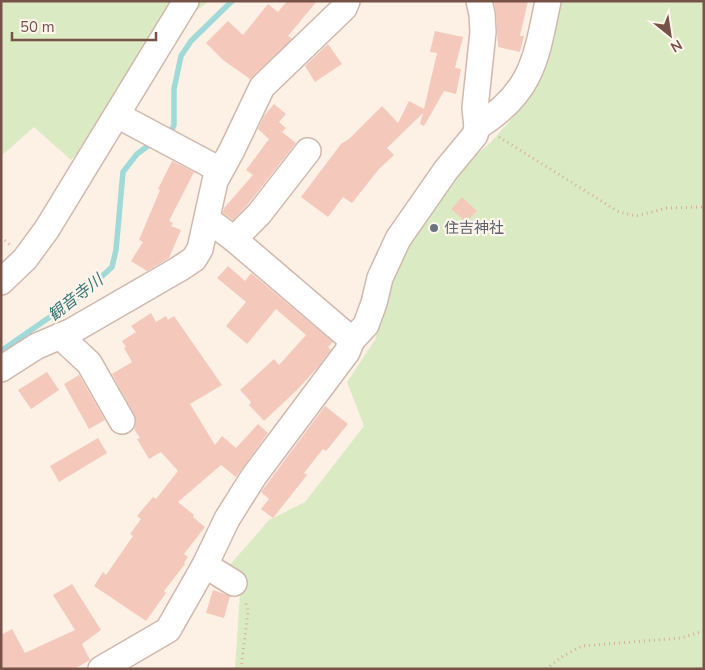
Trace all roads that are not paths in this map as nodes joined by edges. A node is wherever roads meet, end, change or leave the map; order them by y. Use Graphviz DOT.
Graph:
graph roads {
  1 [pos="186,1"];
  2 [pos="347,1"];
  3 [pos="479,1"];
  4 [pos="548,1"];
  5 [pos="117,115"];
  6 [pos="482,124"];
  7 [pos="308,151"];
  8 [pos="220,170"];
  9 [pos="208,219"];
  10 [pos="234,239"];
  11 [pos="1,282"];
  12 [pos="60,336"];
  13 [pos="352,340"];
  14 [pos="1,369"];
  15 [pos="122,421"];
  16 [pos="204,565"];
  17 [pos="234,583"];
  18 [pos="101,669"];
  1 -- 5 [label="street"];
  2 -- 8 [label="street"];
  3 -- 6 [label="street"];
  4 -- 6 [label="street"];
  5 -- 8 [label="street"];
  5 -- 11 [label="street"];
  6 -- 13 [label="street"];
  7 -- 10 [label="street"];
  8 -- 9 [label="street"];
  9 -- 10 [label="street"];
  9 -- 12 [label="street"];
  10 -- 13 [label="street"];
  12 -- 14 [label="street"];
  12 -- 15 [label="street"];
  13 -- 16 [label="street"];
  16 -- 17 [label="street"];
  16 -- 18 [label="street"];
}
